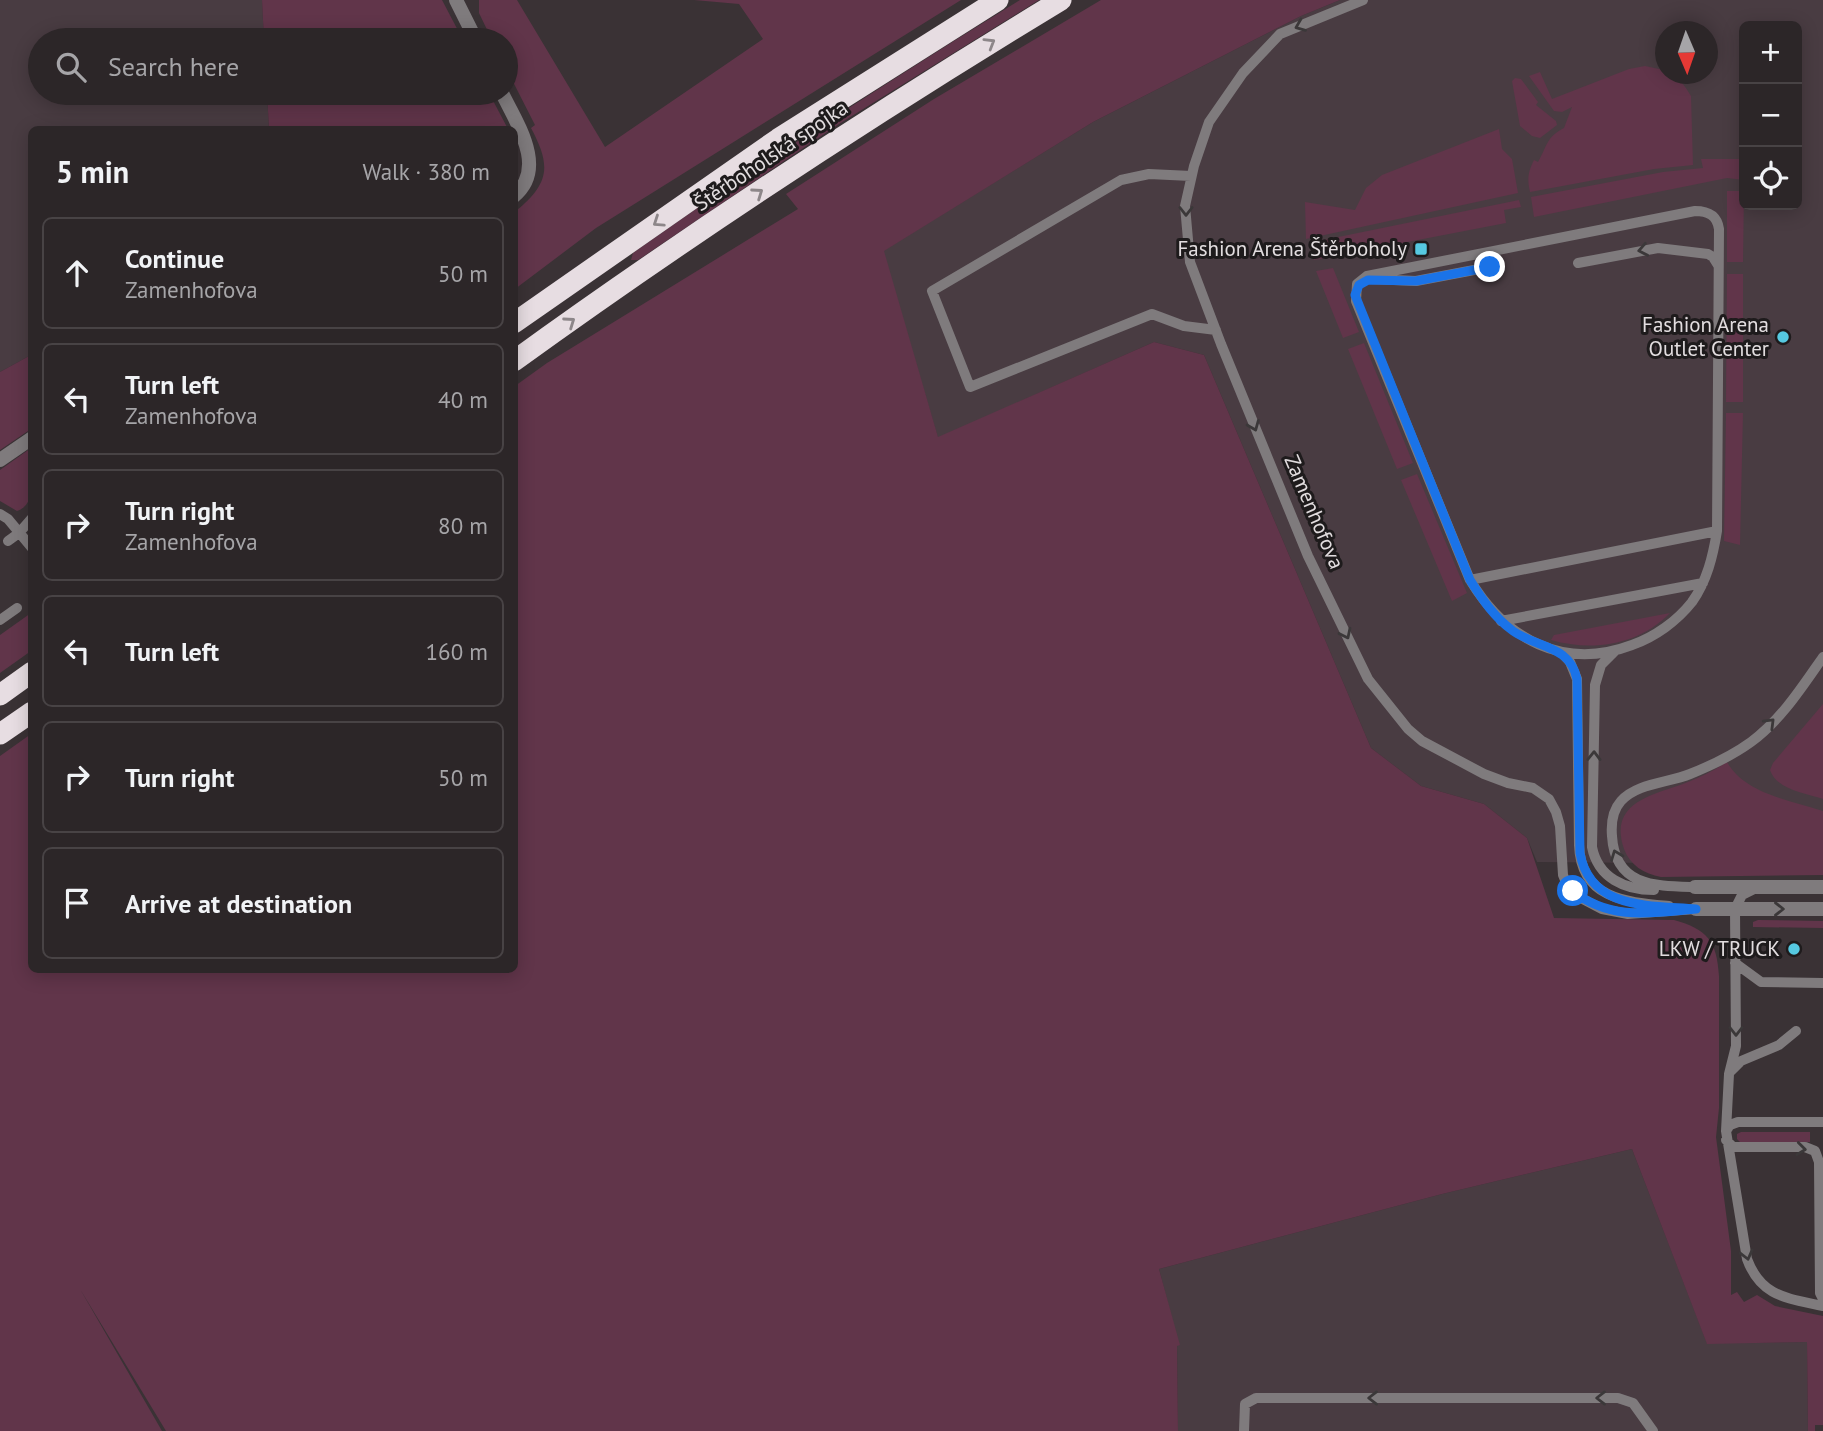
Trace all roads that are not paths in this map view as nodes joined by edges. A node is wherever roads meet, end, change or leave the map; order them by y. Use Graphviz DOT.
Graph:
graph roads {
  1 [pos="456,0"];
  2 [pos="998,0"];
  3 [pos="1061,0"];
  4 [pos="1363,0"];
  5 [pos="470,28"];
  6 [pos="508,105"];
  7 [pos="518,126"];
  8 [pos="518,127"];
  9 [pos="1191,176"];
  10 [pos="518,191"];
  11 [pos="1578,263"];
  12 [pos="1490,267"];
  13 [pos="1719,267"];
  14 [pos="1355,290"];
  15 [pos="518,320"];
  16 [pos="1216,330"];
  17 [pos="518,358"];
  18 [pos="28,441"];
  19 [pos="0,460"];
  20 [pos="0,514"];
  21 [pos="28,523"];
  22 [pos="1717,531"];
  23 [pos="19,533"];
  24 [pos="8,541"];
  25 [pos="28,543"];
  26 [pos="1470,580"];
  27 [pos="1703,583"];
  28 [pos="17,608"];
  29 [pos="0,620"];
  30 [pos="1501,621"];
  31 [pos="1614,652"];
  32 [pos="1562,653"];
  33 [pos="1823,657"];
  34 [pos="28,675"];
  35 [pos="0,695"];
  36 [pos="28,715"];
  37 [pos="0,734"];
  38 [pos="1695,887"];
  39 [pos="1760,887"];
  40 [pos="1823,887"];
  41 [pos="1696,909"];
  42 [pos="1735,909"];
  43 [pos="1823,909"];
  44 [pos="1735,962"];
  45 [pos="1821,984"];
  46 [pos="1796,1031"];
  47 [pos="1729,1074"];
  48 [pos="1823,1122"];
  49 [pos="1726,1135"];
  50 [pos="1823,1299"];
  51 [pos="1823,1306"];
  52 [pos="1244,1431"];
  53 [pos="1653,1431"];
  1 -- 5 [label="street"];
  2 -- 15 [label="highway, Štěrboholská spojka, one-way"];
  17 -- 3 [label="highway, Štěrboholská spojka, one-way"];
  4 -- 9 [label="lane, Zamenhofova, one-way"];
  6 -- 7 [label="street"];
  8 -- 10 [label="street"];
  9 -- 16 [label="lane, Zamenhofova, one-way"];
  9 -- 16 [label="lane"];
  13 -- 11 [label="lane, one-way"];
  12 -- 14 [label="lane"];
  13 -- 14 [label="lane"];
  13 -- 22 [label="lane"];
  14 -- 26 [label="lane"];
  16 -- 41 [label="lane, Zamenhofova, one-way"];
  18 -- 19 [label="street"];
  20 -- 23 [label="lane"];
  21 -- 23 [label="lane"];
  22 -- 26 [label="lane"];
  22 -- 27 [label="lane"];
  23 -- 24 [label="lane"];
  23 -- 25 [label="lane"];
  26 -- 30 [label="lane"];
  27 -- 30 [label="lane"];
  27 -- 31 [label="lane"];
  28 -- 29 [label="lane"];
  30 -- 32 [label="lane"];
  31 -- 32 [label="lane"];
  38 -- 31 [label="lane, one-way"];
  32 -- 41 [label="lane, Zamenhofova"];
  38 -- 33 [label="lane, one-way"];
  34 -- 35 [label="highway"];
  36 -- 37 [label="highway"];
  38 -- 39 [label="street"];
  39 -- 40 [label="street"];
  39 -- 42 [label="lane"];
  41 -- 42 [label="street, Zamenhofova"];
  42 -- 43 [label="street, Zamenhofova, one-way"];
  42 -- 44 [label="lane"];
  44 -- 45 [label="lane"];
  44 -- 47 [label="lane, one-way"];
  46 -- 47 [label="lane"];
  47 -- 49 [label="lane"];
  48 -- 49 [label="lane"];
  49 -- 50 [label="lane, one-way"];
  49 -- 51 [label="lane, one-way"];
  53 -- 52 [label="lane, one-way"];
}
